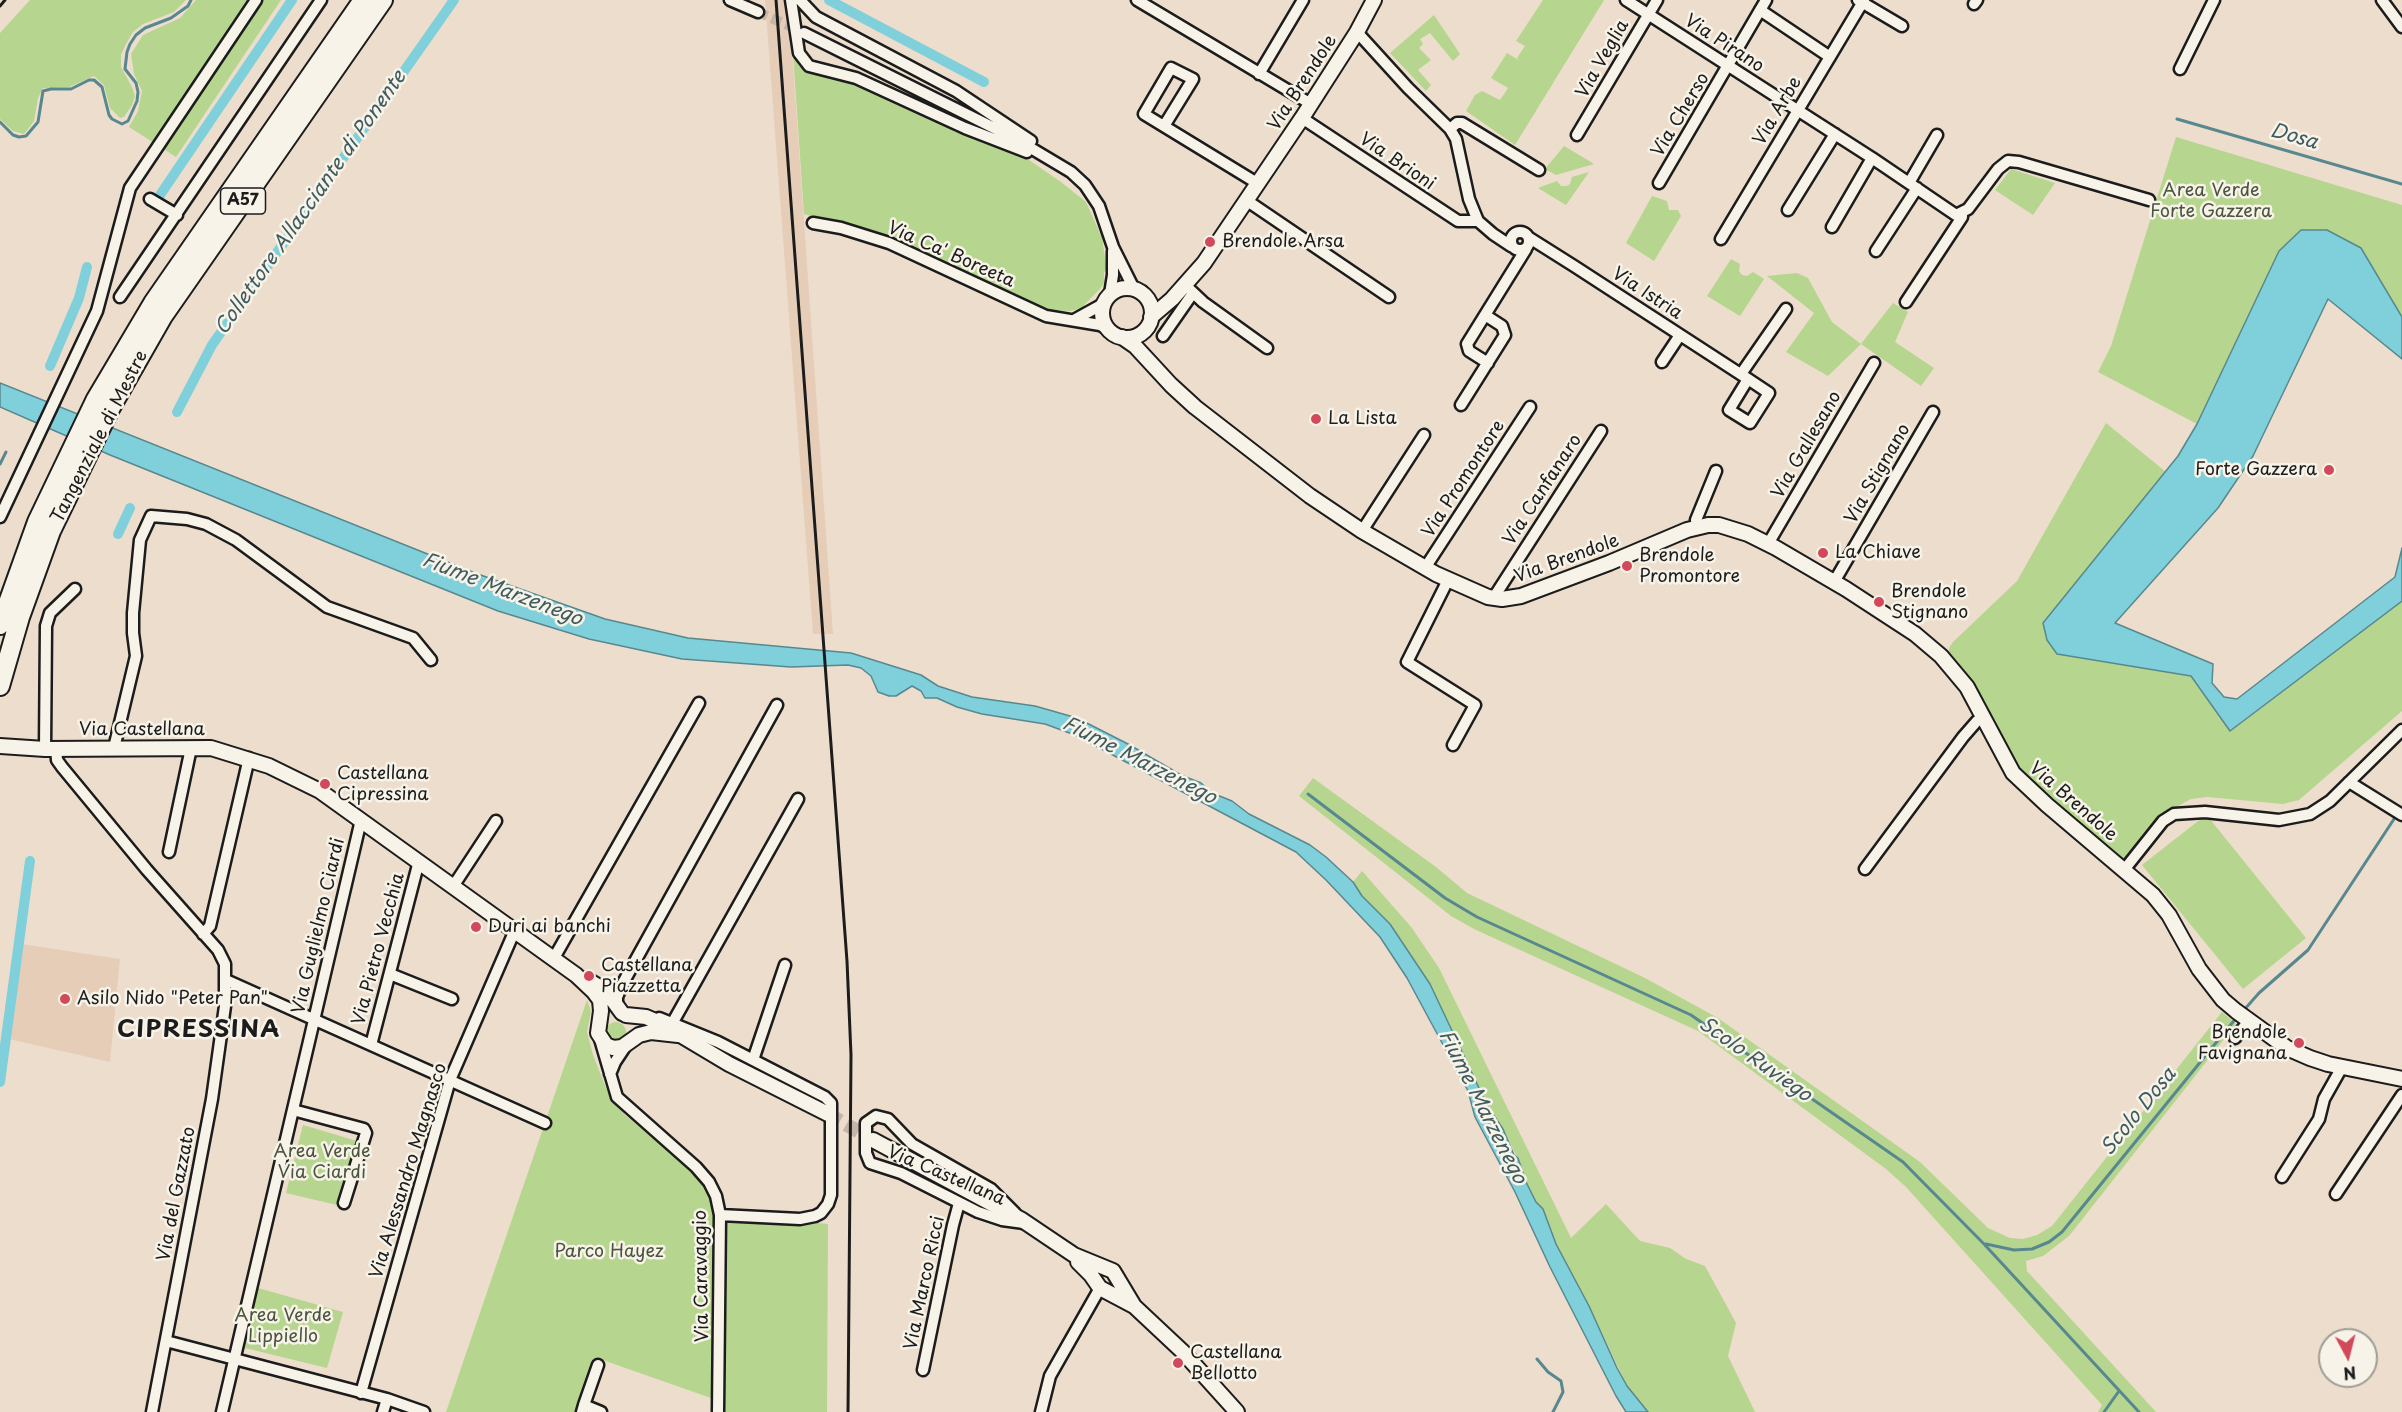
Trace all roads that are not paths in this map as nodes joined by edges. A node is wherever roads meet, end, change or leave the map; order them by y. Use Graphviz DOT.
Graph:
graph roads {
  1 [pos="255,0"];
  2 [pos="321,0"];
  3 [pos="363,0"];
  4 [pos="383,0"];
  5 [pos="730,0"];
  6 [pos="791,0"];
  7 [pos="800,0"];
  8 [pos="1137,0"];
  9 [pos="1303,0"];
  10 [pos="1374,0"];
  11 [pos="1626,0"];
  12 [pos="1657,0"];
  13 [pos="2214,0"];
  14 [pos="2382,0"];
  15 [pos="1862,1"];
  16 [pos="1763,5"];
  17 [pos="758,12"];
  18 [pos="1648,14"];
  19 [pos="1902,26"];
  20 [pos="2402,27"];
  21 [pos="1357,32"];
  22 [pos="804,33"];
  23 [pos="1830,57"];
  24 [pos="1728,66"];
  25 [pos="2180,69"];
  26 [pos="1259,74"];
  27 [pos="1311,104"];
  28 [pos="1797,110"];
  29 [pos="1302,118"];
  30 [pos="1164,126"];
  31 [pos="1450,129"];
  32 [pos="1835,134"];
  33 [pos="1577,135"];
  34 [pos="1937,135"];
  35 [pos="1872,158"];
  36 [pos="1054,161"];
  37 [pos="1539,170"];
  38 [pos="1257,183"];
  39 [pos="1659,183"];
  40 [pos="1913,185"];
  41 [pos="150,199"];
  42 [pos="1246,200"];
  43 [pos="2149,200"];
  44 [pos="1788,210"];
  45 [pos="1962,214"];
  46 [pos="177,215"];
  47 [pos="1478,221"];
  48 [pos="813,223"];
  49 [pos="1832,227"];
  50 [pos="1528,237"];
  51 [pos="1720,239"];
  52 [pos="1511,246"];
  53 [pos="1113,247"];
  54 [pos="1526,249"];
  55 [pos="1876,251"];
  56 [pos="1186,289"];
  57 [pos="1140,292"];
  58 [pos="120,297"];
  59 [pos="1389,297"];
  60 [pos="1107,299"];
  61 [pos="1906,302"];
  62 [pos="1786,309"];
  63 [pos="1485,315"];
  64 [pos="1074,320"];
  65 [pos="1149,323"];
  66 [pos="1108,329"];
  67 [pos="1680,335"];
  68 [pos="1163,336"];
  69 [pos="1122,337"];
  70 [pos="1267,348"];
  71 [pos="1662,362"];
  72 [pos="1488,363"];
  73 [pos="1874,363"];
  74 [pos="1156,369"];
  75 [pos="103,403"];
  76 [pos="1461,405"];
  77 [pos="1530,407"];
  78 [pos="1933,412"];
  79 [pos="1601,431"];
  80 [pos="1424,435"];
  81 [pos="1716,471"];
  82 [pos="0,517"];
  83 [pos="1697,527"];
  84 [pos="1362,531"];
  85 [pos="1768,544"];
  86 [pos="32,559"];
  87 [pos="1425,568"];
  88 [pos="1448,580"];
  89 [pos="1834,582"];
  90 [pos="75,589"];
  91 [pos="1496,599"];
  92 [pos="0,625"];
  93 [pos="431,660"];
  94 [pos="0,686"];
  95 [pos="699,703"];
  96 [pos="777,705"];
  97 [pos="1984,717"];
  98 [pos="2402,730"];
  99 [pos="1453,745"];
  100 [pos="0,746"];
  101 [pos="114,748"];
  102 [pos="191,748"];
  103 [pos="51,749"];
  104 [pos="249,758"];
  105 [pos="2349,782"];
  106 [pos="798,799"];
  107 [pos="2398,813"];
  108 [pos="361,820"];
  109 [pos="496,821"];
  110 [pos="169,852"];
  111 [pos="419,861"];
  112 [pos="1865,869"];
  113 [pos="2124,870"];
  114 [pos="454,885"];
  115 [pos="200,930"];
  116 [pos="515,930"];
  117 [pos="554,958"];
  118 [pos="785,965"];
  119 [pos="390,974"];
  120 [pos="576,975"];
  121 [pos="226,980"];
  122 [pos="625,980"];
  123 [pos="595,984"];
  124 [pos="452,999"];
  125 [pos="622,1012"];
  126 [pos="2242,1016"];
  127 [pos="314,1019"];
  128 [pos="676,1029"];
  129 [pos="599,1030"];
  130 [pos="2235,1038"];
  131 [pos="629,1042"];
  132 [pos="371,1045"];
  133 [pos="753,1060"];
  134 [pos="2342,1068"];
  135 [pos="610,1074"];
  136 [pos="2402,1079"];
  137 [pos="450,1080"];
  138 [pos="2402,1095"];
  139 [pos="293,1110"];
  140 [pos="828,1114"];
  141 [pos="545,1123"];
  142 [pos="873,1140"];
  143 [pos="2282,1177"];
  144 [pos="2336,1194"];
  145 [pos="344,1203"];
  146 [pos="959,1203"];
  147 [pos="720,1215"];
  148 [pos="1025,1221"];
  149 [pos="1074,1255"];
  150 [pos="1112,1273"];
  151 [pos="1101,1287"];
  152 [pos="1134,1306"];
  153 [pos="166,1341"];
  154 [pos="234,1359"];
  155 [pos="598,1365"];
  156 [pos="923,1370"];
  157 [pos="361,1393"];
  158 [pos="387,1399"];
  159 [pos="583,1408"];
  160 [pos="152,1412"];
  161 [pos="222,1412"];
  162 [pos="383,1412"];
  163 [pos="424,1412"];
  164 [pos="601,1412"];
  165 [pos="718,1412"];
  166 [pos="1041,1412"];
  167 [pos="1237,1412"];
  1 -- 82 [label="street"];
  2 -- 46 [label="street"];
  3 -- 75 [label="highway, Tangenziale di Mestre / A57"];
  4 -- 75 [label="highway, Tangenziale di Mestre / A57"];
  5 -- 17 [label="street"];
  6 -- 36 [label="street"];
  7 -- 36 [label="street"];
  8 -- 26 [label="street"];
  9 -- 26 [label="street"];
  10 -- 21 [label="street, Via Brendole"];
  11 -- 18 [label="street, Via Pirano"];
  12 -- 18 [label="street, Via Veglia"];
  13 -- 25 [label="street"];
  14 -- 20 [label="street"];
  15 -- 19 [label="street"];
  15 -- 23 [label="street, Via Arbe"];
  16 -- 23 [label="street"];
  16 -- 24 [label="street, Via Cherso"];
  18 -- 24 [label="street, Via Pirano"];
  18 -- 33 [label="street, Via Veglia"];
  21 -- 27 [label="street, Via Brendole"];
  21 -- 31 [label="street"];
  22 -- 36 [label="street"];
  23 -- 28 [label="street, Via Arbe"];
  24 -- 28 [label="street, Via Pirano"];
  24 -- 39 [label="street, Via Cherso"];
  26 -- 27 [label="street"];
  27 -- 29 [label="street, Via Brendole"];
  28 -- 32 [label="street, Via Pirano"];
  28 -- 51 [label="street, Via Arbe"];
  29 -- 38 [label="street, Via Brendole"];
  29 -- 47 [label="street, Via Brioni"];
  30 -- 30 [label="street"];
  30 -- 38 [label="street"];
  31 -- 37 [label="street"];
  31 -- 47 [label="street"];
  32 -- 35 [label="street, Via Pirano"];
  32 -- 44 [label="street"];
  34 -- 40 [label="street"];
  35 -- 40 [label="street, Via Pirano"];
  35 -- 49 [label="street"];
  36 -- 53 [label="street"];
  38 -- 42 [label="street, Via Brendole"];
  40 -- 45 [label="street, Via Pirano"];
  40 -- 55 [label="street"];
  41 -- 46 [label="street"];
  42 -- 56 [label="street, Via Brendole"];
  42 -- 59 [label="street"];
  43 -- 45 [label="street"];
  45 -- 61 [label="street"];
  46 -- 58 [label="street"];
  47 -- 52 [label="street"];
  48 -- 64 [label="street, Via Ca' Boreeta"];
  50 -- 52 [label="street"];
  50 -- 54 [label="street"];
  50 -- 67 [label="street, Via Istria"];
  52 -- 54 [label="street"];
  53 -- 57 [label="street"];
  53 -- 60 [label="street"];
  54 -- 63 [label="street"];
  56 -- 57 [label="street"];
  56 -- 65 [label="street, Via Brendole"];
  56 -- 68 [label="street"];
  56 -- 70 [label="street"];
  57 -- 60 [label="street"];
  57 -- 65 [label="street"];
  60 -- 64 [label="street"];
  60 -- 66 [label="street"];
  62 -- 67 [label="street, Via Istria"];
  63 -- 72 [label="street"];
  63 -- 72 [label="street"];
  64 -- 66 [label="street, Via Ca' Boreeta"];
  65 -- 69 [label="street"];
  65 -- 74 [label="street, Via Brendole"];
  66 -- 69 [label="street"];
  67 -- 71 [label="street"];
  69 -- 74 [label="street, Via Brendole"];
  72 -- 76 [label="street"];
  73 -- 85 [label="street, Via Gallesano"];
  74 -- 84 [label="street, Via Brendole"];
  75 -- 86 [label="highway, Tangenziale di Mestre / A57"];
  77 -- 87 [label="street, Via Promontore"];
  78 -- 89 [label="street, Via Stignano"];
  79 -- 91 [label="street, Via Canfanaro"];
  80 -- 84 [label="street"];
  81 -- 83 [label="street"];
  83 -- 85 [label="street, Via Brendole"];
  83 -- 91 [label="street, Via Brendole"];
  84 -- 87 [label="street, Via Brendole"];
  85 -- 89 [label="street, Via Brendole"];
  86 -- 92 [label="highway, Tangenziale di Mestre / A57"];
  86 -- 94 [label="highway, Tangenziale di Mestre / A57"];
  87 -- 88 [label="street, Via Brendole"];
  88 -- 91 [label="street, Via Brendole"];
  88 -- 99 [label="street"];
  89 -- 97 [label="street, Via Brendole"];
  90 -- 103 [label="street"];
  93 -- 101 [label="street"];
  95 -- 117 [label="street"];
  96 -- 122 [label="street"];
  97 -- 112 [label="street"];
  97 -- 113 [label="street, Via Brendole"];
  98 -- 105 [label="street"];
  100 -- 103 [label="street, Via Castellana"];
  101 -- 102 [label="street, Via Castellana"];
  101 -- 103 [label="street, Via Castellana"];
  102 -- 104 [label="street, Via Castellana"];
  102 -- 110 [label="street"];
  103 -- 115 [label="street, Via del Gazzato"];
  104 -- 108 [label="street, Via Castellana"];
  104 -- 115 [label="street"];
  105 -- 107 [label="street"];
  105 -- 113 [label="street"];
  106 -- 128 [label="street"];
  108 -- 111 [label="street, Via Castellana"];
  108 -- 127 [label="street, Via Guglielmo Ciardi"];
  109 -- 114 [label="street"];
  111 -- 114 [label="street, Via Castellana"];
  111 -- 119 [label="street, Via Pietro Vecchia"];
  113 -- 126 [label="street, Via Brendole"];
  114 -- 116 [label="street, Via Castellana"];
  115 -- 121 [label="street, Via del Gazzato"];
  116 -- 117 [label="street, Via Castellana"];
  116 -- 137 [label="street, Via Alessandro Magnasco"];
  117 -- 120 [label="street, Via Castellana"];
  118 -- 133 [label="street"];
  119 -- 124 [label="street"];
  119 -- 132 [label="street, Via Pietro Vecchia"];
  120 -- 123 [label="street, Via Castellana"];
  120 -- 129 [label="street, Via Castellana"];
  121 -- 127 [label="street"];
  121 -- 153 [label="street, Via del Gazzato"];
  122 -- 123 [label="street"];
  122 -- 125 [label="street"];
  123 -- 125 [label="street, Via Castellana"];
  125 -- 128 [label="street"];
  125 -- 129 [label="street"];
  125 -- 131 [label="street"];
  126 -- 130 [label="street"];
  126 -- 134 [label="street, Via Brendole"];
  127 -- 132 [label="street"];
  127 -- 139 [label="street, Via Guglielmo Ciardi"];
  128 -- 131 [label="street"];
  128 -- 133 [label="street"];
  128 -- 140 [label="street"];
  129 -- 131 [label="street"];
  129 -- 135 [label="street, Via Caravaggio"];
  131 -- 135 [label="street"];
  132 -- 137 [label="street"];
  133 -- 147 [label="street"];
  134 -- 136 [label="street, Via Brendole"];
  134 -- 143 [label="street"];
  135 -- 147 [label="street, Via Caravaggio"];
  137 -- 141 [label="street"];
  137 -- 157 [label="street, Via Alessandro Magnasco"];
  138 -- 144 [label="street"];
  139 -- 145 [label="street"];
  139 -- 154 [label="street, Via Guglielmo Ciardi"];
  142 -- 148 [label="street, Via Castellana"];
  146 -- 148 [label="street, Via Castellana"];
  146 -- 148 [label="street, Via Castellana"];
  146 -- 156 [label="street, Via Marco Ricci"];
  147 -- 165 [label="street, Via Caravaggio"];
  148 -- 149 [label="street, Via Castellana"];
  149 -- 150 [label="street, Via Castellana"];
  149 -- 151 [label="street, Via Castellana"];
  150 -- 151 [label="street"];
  150 -- 152 [label="street, Via Castellana"];
  151 -- 152 [label="street, Via Castellana"];
  151 -- 166 [label="street"];
  152 -- 167 [label="street, Via Castellana"];
  153 -- 154 [label="street"];
  153 -- 160 [label="street, Via del Gazzato"];
  154 -- 157 [label="street"];
  154 -- 161 [label="street, Via Guglielmo Ciardi"];
  155 -- 159 [label="street"];
  157 -- 158 [label="street"];
  158 -- 162 [label="street"];
  158 -- 163 [label="street"];
  159 -- 164 [label="street"];
}
